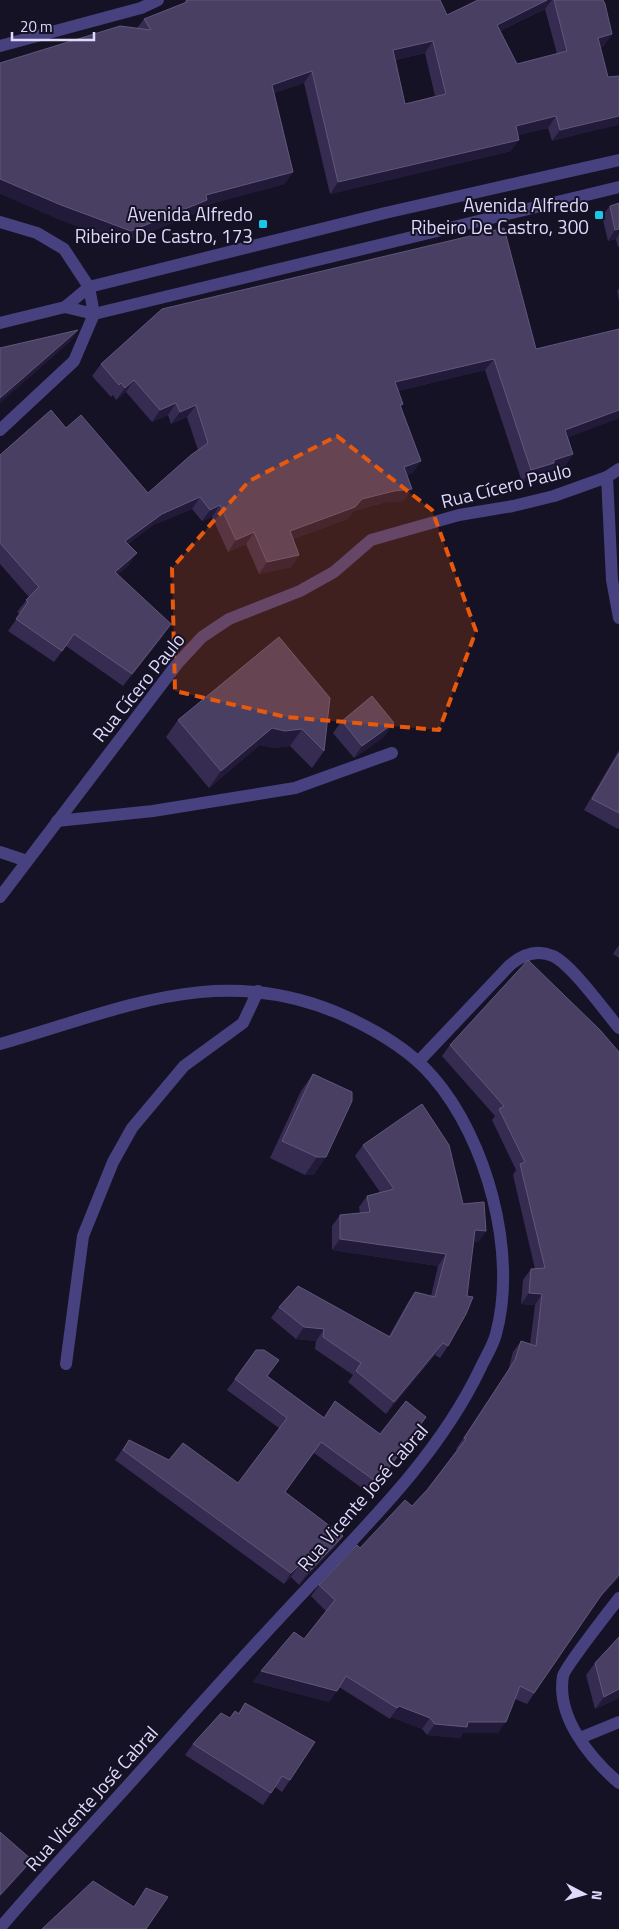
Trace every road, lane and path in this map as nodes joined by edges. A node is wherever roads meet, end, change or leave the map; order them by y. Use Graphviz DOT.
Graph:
graph roads {
  1 [pos="158,0"];
  2 [pos="142,4"];
  3 [pos="0,46"];
  4 [pos="619,160"];
  5 [pos="619,188"];
  6 [pos="0,222"];
  7 [pos="89,287"];
  8 [pos="65,307"];
  9 [pos="94,314"];
  10 [pos="0,323"];
  11 [pos="0,430"];
  12 [pos="619,469"];
  13 [pos="607,477"];
  14 [pos="616,579"];
  15 [pos="619,618"];
  16 [pos="392,754"];
  17 [pos="57,821"];
  18 [pos="0,852"];
  19 [pos="27,860"];
  20 [pos="0,897"];
  21 [pos="258,991"];
  22 [pos="619,1028"];
  23 [pos="0,1044"];
  24 [pos="419,1061"];
  25 [pos="66,1364"];
  26 [pos="619,1598"];
  27 [pos="619,1722"];
  28 [pos="580,1738"];
  29 [pos="619,1783"];
  30 [pos="0,1928"];
  1 -- 2 [label="street"];
  2 -- 3 [label="street"];
  4 -- 7 [label="street"];
  5 -- 9 [label="street"];
  6 -- 7 [label="street"];
  7 -- 8 [label="street"];
  7 -- 9 [label="street"];
  8 -- 9 [label="street"];
  8 -- 10 [label="street"];
  9 -- 11 [label="street"];
  12 -- 13 [label="street, Rua Cícero Paulo"];
  13 -- 14 [label="street"];
  13 -- 17 [label="street, Rua Cícero Paulo"];
  14 -- 15 [label="street"];
  16 -- 17 [label="street"];
  17 -- 19 [label="street, Rua Cícero Paulo"];
  18 -- 19 [label="street"];
  19 -- 20 [label="street, Rua Cícero Paulo"];
  21 -- 23 [label="street, Rua Vicente José Cabral"];
  21 -- 24 [label="street, Rua Vicente José Cabral"];
  21 -- 25 [label="street"];
  22 -- 24 [label="street"];
  24 -- 30 [label="street, Rua Vicente José Cabral"];
  26 -- 28 [label="street"];
  27 -- 28 [label="street"];
  28 -- 29 [label="street"];
}
